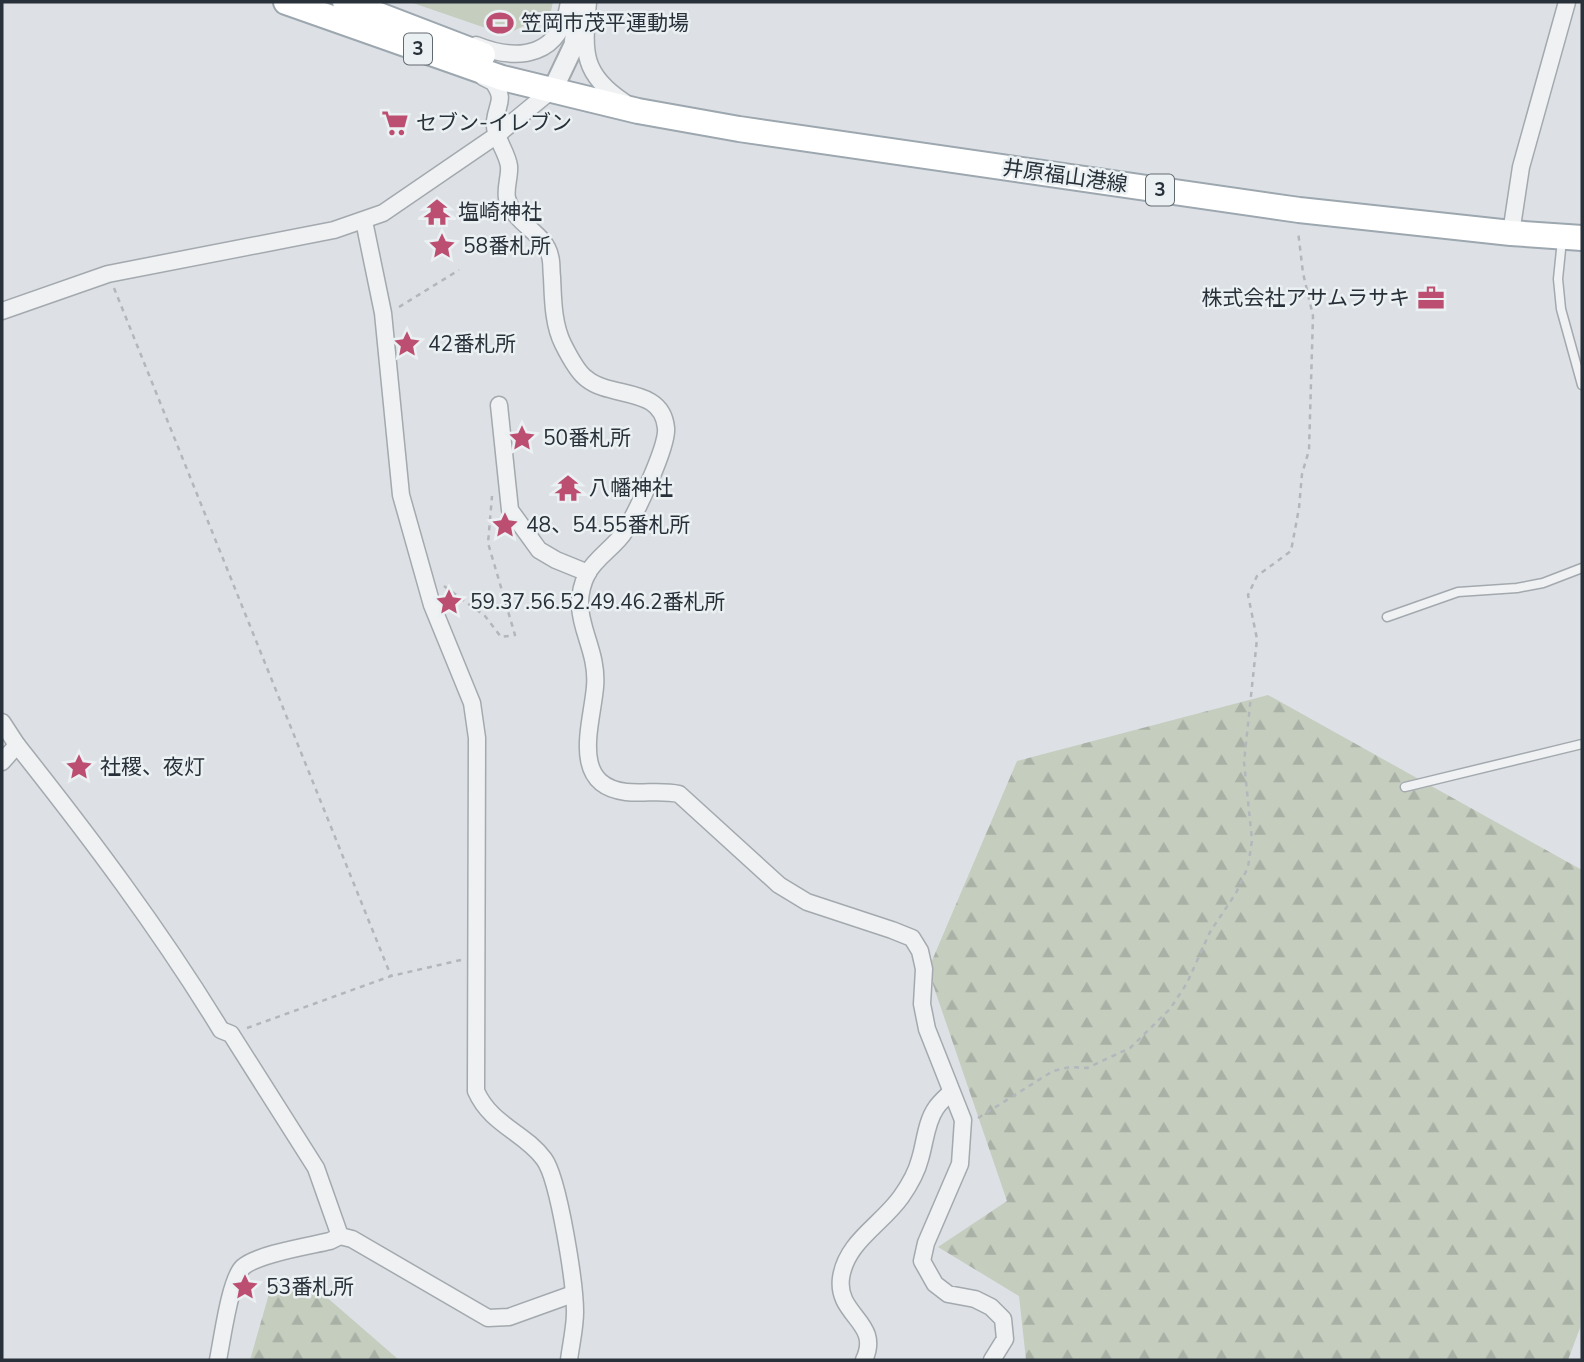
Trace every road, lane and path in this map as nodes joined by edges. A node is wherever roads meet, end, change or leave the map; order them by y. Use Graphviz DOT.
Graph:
graph roads {
  1 [pos="286,2"];
  2 [pos="345,2"];
  3 [pos="569,2"];
  4 [pos="579,2"];
  5 [pos="589,2"];
  6 [pos="1567,2"];
  7 [pos="431,33"];
  8 [pos="447,59"];
  9 [pos="552,89"];
  10 [pos="638,111"];
  11 [pos="497,135"];
  12 [pos="1298,210"];
  13 [pos="364,221"];
  14 [pos="1511,233"];
  15 [pos="1572,238"];
  16 [pos="459,270"];
  17 [pos="108,274"];
  18 [pos="2,311"];
  19 [pos="383,313"];
  20 [pos="1582,385"];
  21 [pos="499,405"];
  22 [pos="492,488"];
  23 [pos="1582,568"];
  24 [pos="588,573"];
  25 [pos="425,585"];
  26 [pos="1387,617"];
  27 [pos="2,722"];
  28 [pos="1582,744"];
  29 [pos="17,745"];
  30 [pos="2,762"];
  31 [pos="1405,787"];
  32 [pos="476,957"];
  33 [pos="391,976"];
  34 [pos="231,1034"];
  35 [pos="951,1093"];
  36 [pos="963,1120"];
  37 [pos="340,1236"];
  38 [pos="573,1294"];
  39 [pos="218,1360"];
  40 [pos="569,1360"];
  41 [pos="864,1360"];
  42 [pos="992,1360"];
  1 -- 8 [label="main road, 井原福山港線 / 3"];
  2 -- 7 [label="main road, 井原福山港線 / 3"];
  3 -- 7 [label="street"];
  4 -- 9 [label="street"];
  5 -- 10 [label="street"];
  6 -- 14 [label="street"];
  7 -- 9 [label="main road, 井原福山港線 / 3"];
  8 -- 9 [label="main road, 井原福山港線 / 3"];
  8 -- 11 [label="street"];
  9 -- 10 [label="main road, 井原福山港線 / 3"];
  9 -- 11 [label="street"];
  10 -- 12 [label="main road, 井原福山港線 / 3"];
  11 -- 13 [label="street"];
  11 -- 24 [label="street"];
  12 -- 14 [label="main road, 井原福山港線 / 3"];
  12 -- 36 [label="path"];
  13 -- 17 [label="street"];
  13 -- 19 [label="street"];
  14 -- 15 [label="main road, 井原福山港線 / 3"];
  15 -- 20 [label="lane"];
  16 -- 19 [label="path"];
  17 -- 18 [label="street"];
  17 -- 33 [label="path"];
  19 -- 25 [label="street"];
  21 -- 24 [label="street"];
  22 -- 25 [label="path"];
  23 -- 26 [label="lane"];
  24 -- 35 [label="street"];
  25 -- 32 [label="street"];
  27 -- 29 [label="street"];
  28 -- 31 [label="lane"];
  29 -- 30 [label="street"];
  29 -- 34 [label="street"];
  32 -- 33 [label="path"];
  32 -- 38 [label="street"];
  33 -- 34 [label="path"];
  34 -- 37 [label="street"];
  35 -- 36 [label="street"];
  35 -- 41 [label="street"];
  36 -- 42 [label="street"];
  37 -- 38 [label="street"];
  37 -- 39 [label="street"];
  38 -- 40 [label="street"];
}
